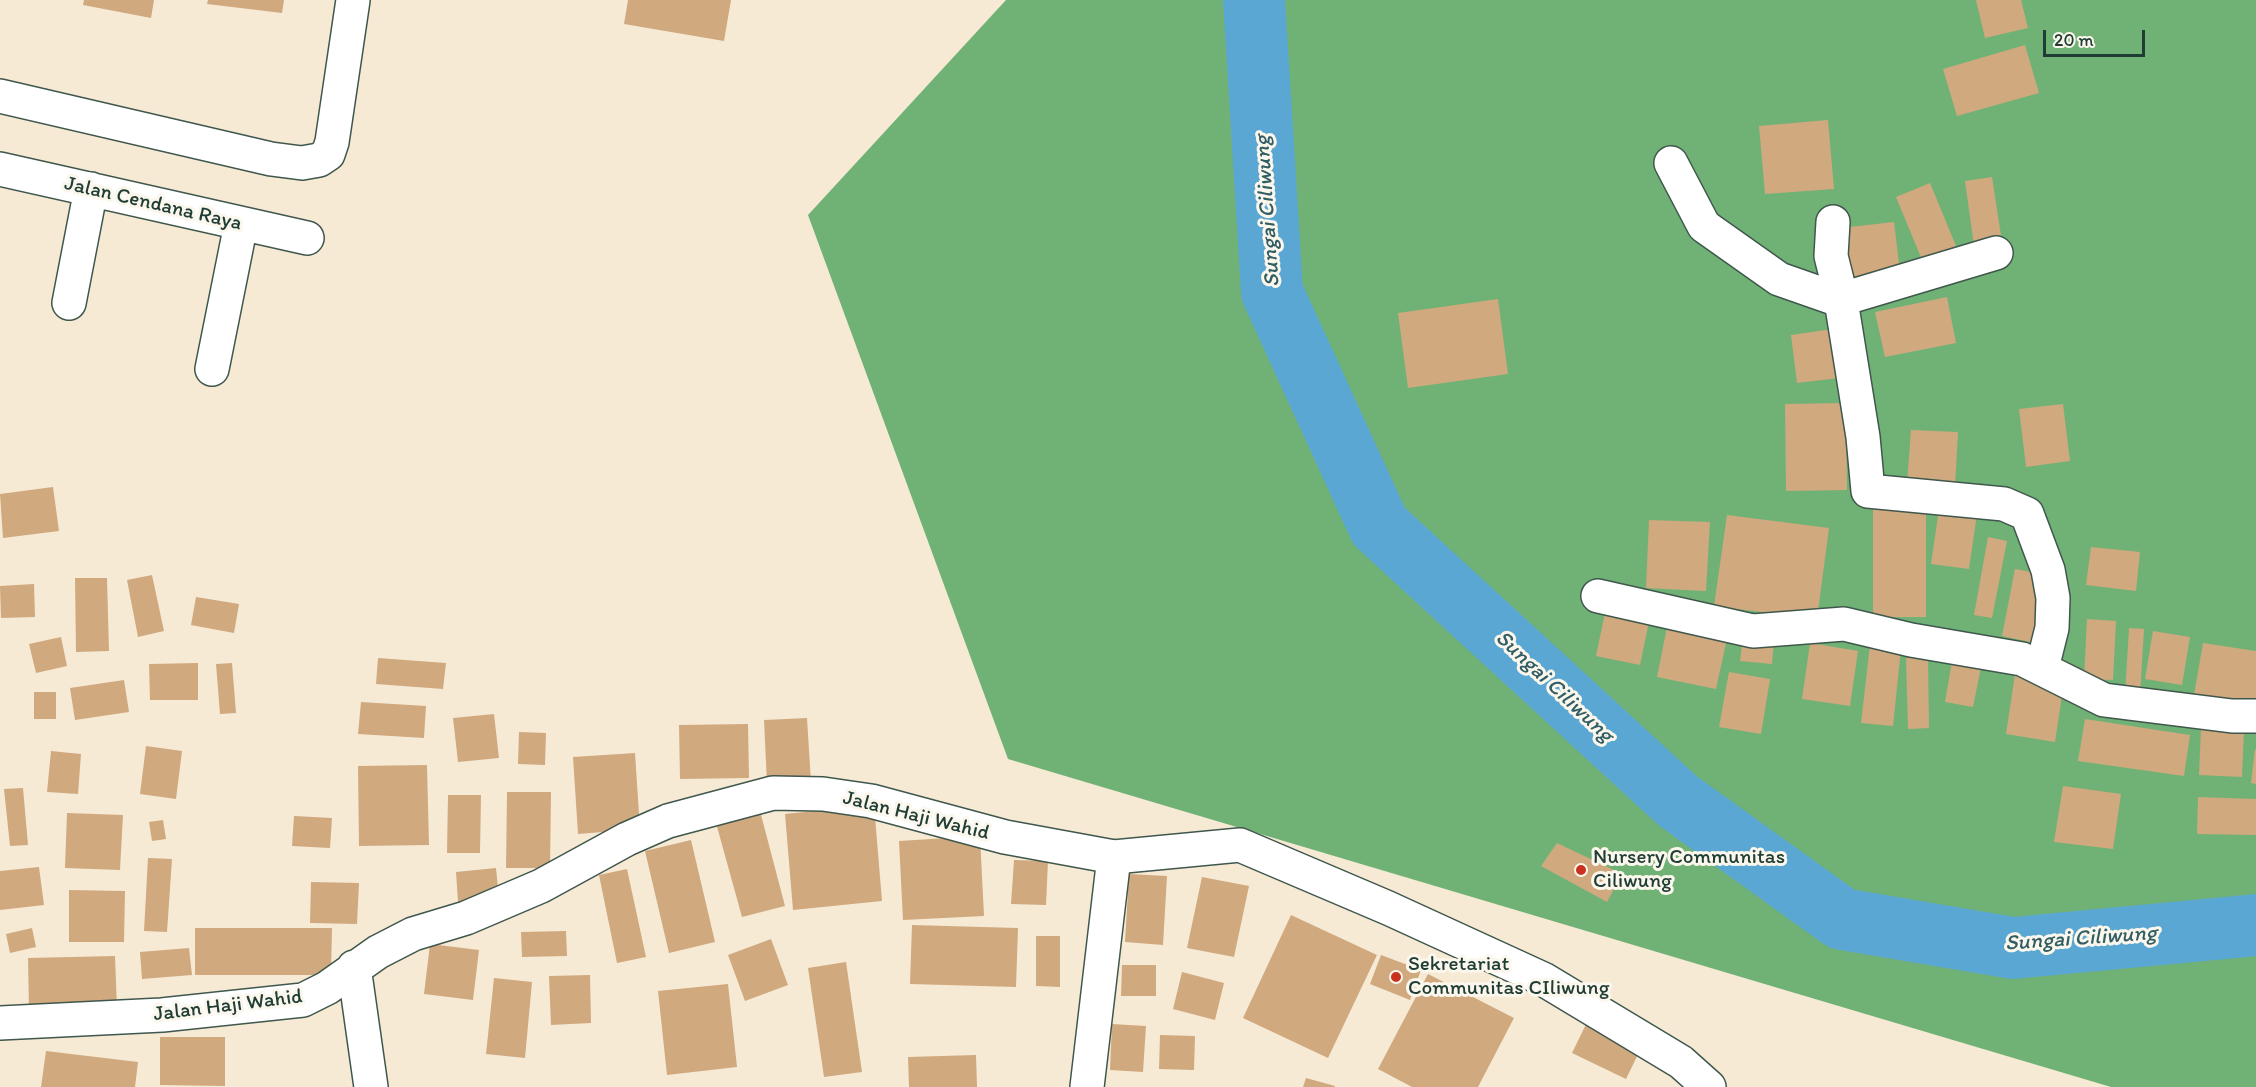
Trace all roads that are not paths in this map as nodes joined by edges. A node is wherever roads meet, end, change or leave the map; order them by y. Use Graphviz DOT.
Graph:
graph roads {
  1 [pos="353,0"];
  2 [pos="0,96"];
  3 [pos="1671,163"];
  4 [pos="0,169"];
  5 [pos="91,189"];
  6 [pos="1833,222"];
  7 [pos="242,224"];
  8 [pos="307,238"];
  9 [pos="1996,253"];
  10 [pos="1839,300"];
  11 [pos="69,303"];
  12 [pos="212,369"];
  13 [pos="1598,596"];
  14 [pos="2042,668"];
  15 [pos="2256,716"];
  16 [pos="1114,857"];
  17 [pos="354,967"];
  18 [pos="0,1023"];
  19 [pos="371,1087"];
  20 [pos="1087,1087"];
  21 [pos="1710,1087"];
  1 -- 2 [label="street"];
  3 -- 10 [label="street"];
  4 -- 5 [label="street, Jalan Cendana Raya"];
  5 -- 7 [label="street, Jalan Cendana Raya"];
  5 -- 11 [label="street"];
  6 -- 10 [label="street"];
  7 -- 8 [label="street, Jalan Cendana Raya"];
  7 -- 12 [label="street"];
  9 -- 10 [label="street"];
  10 -- 14 [label="street"];
  13 -- 14 [label="street"];
  14 -- 15 [label="street"];
  16 -- 17 [label="street, Jalan Haji Wahid"];
  16 -- 20 [label="street"];
  16 -- 21 [label="street, Jalan Haji Wahid"];
  17 -- 18 [label="street, Jalan Haji Wahid"];
  17 -- 19 [label="street"];
}
